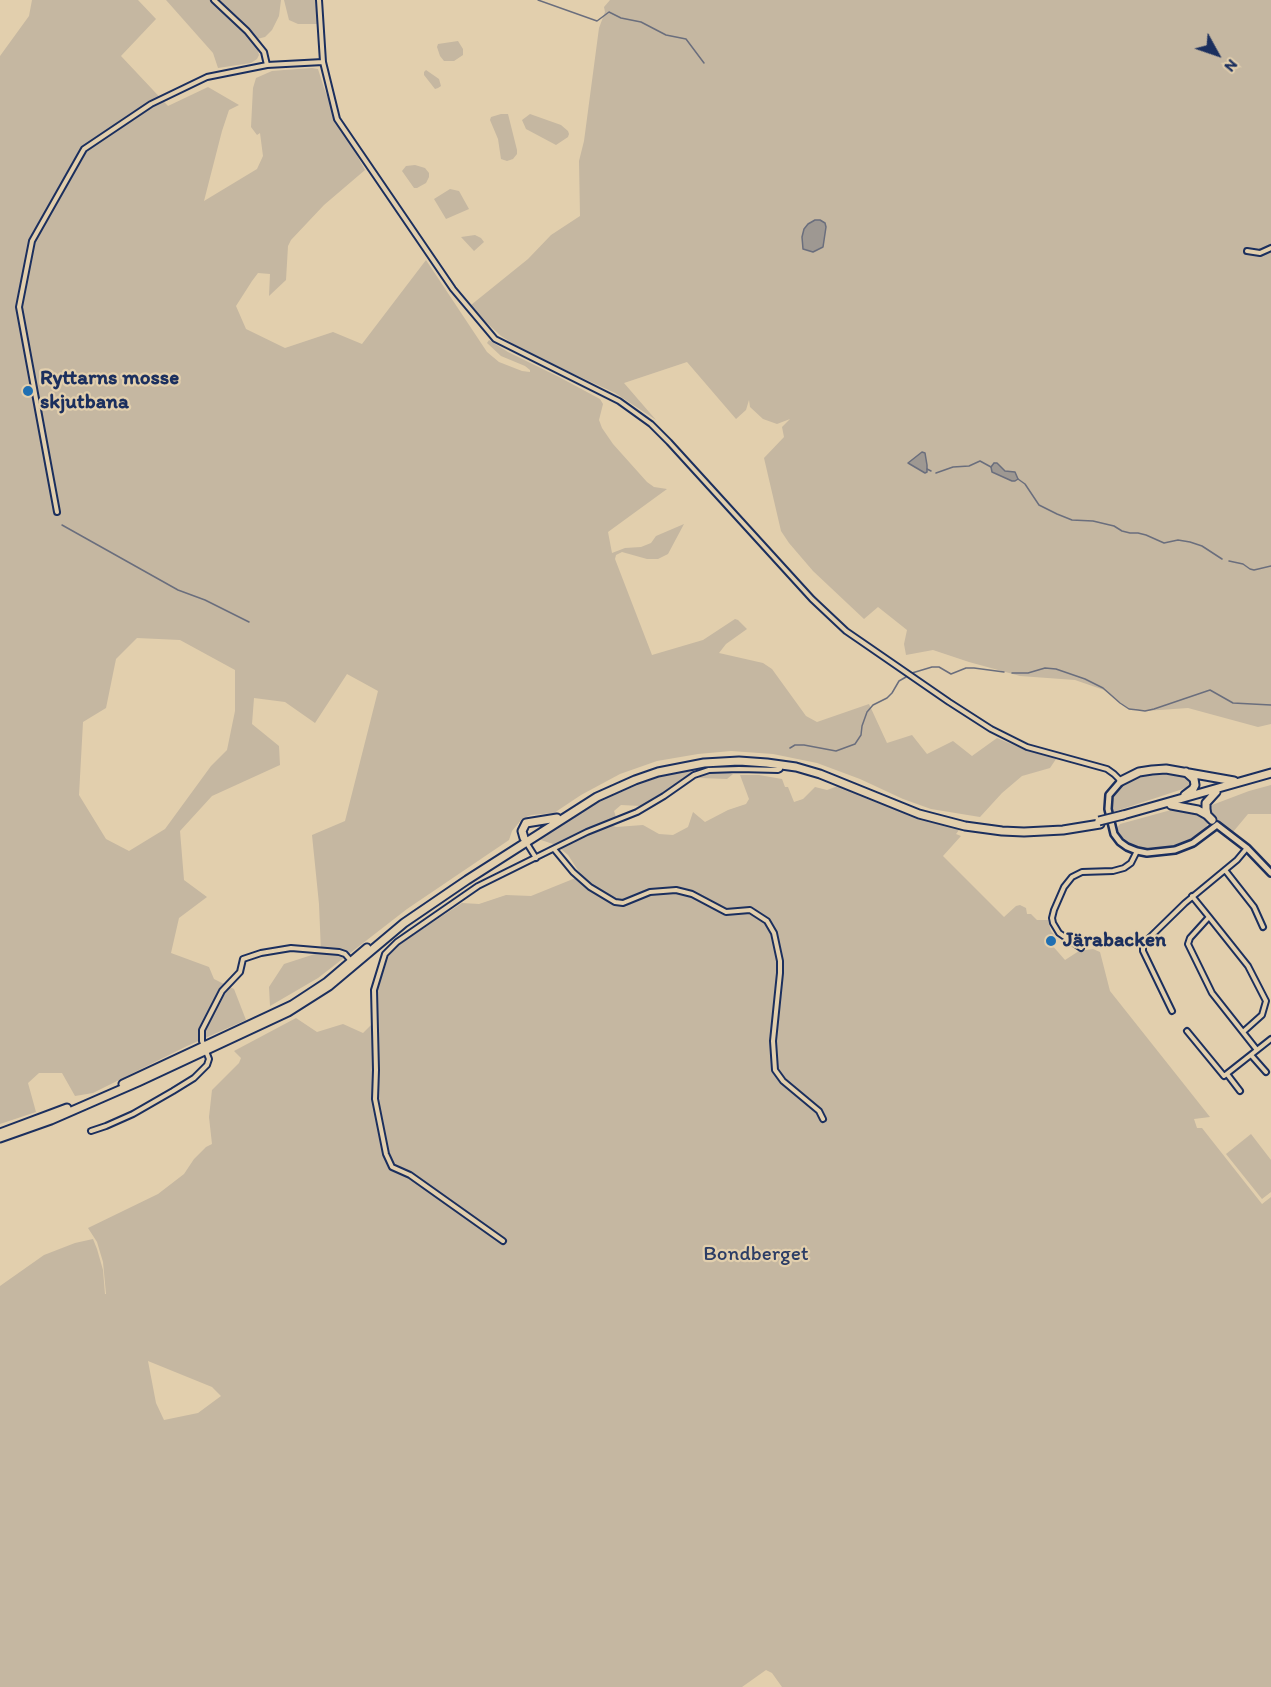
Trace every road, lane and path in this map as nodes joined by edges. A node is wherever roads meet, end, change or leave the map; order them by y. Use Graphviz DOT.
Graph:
graph roads {
  1 [pos="214,0"];
  2 [pos="319,0"];
  3 [pos="323,63"];
  4 [pos="267,65"];
  5 [pos="1271,248"];
  6 [pos="1247,251"];
  7 [pos="57,513"];
  8 [pos="780,765"];
  9 [pos="1186,772"];
  10 [pos="1271,775"];
  11 [pos="1121,781"];
  12 [pos="1240,782"];
  13 [pos="1216,792"];
  14 [pos="1182,798"];
  15 [pos="1171,805"];
  16 [pos="1123,817"];
  17 [pos="557,818"];
  18 [pos="1212,820"];
  19 [pos="1099,822"];
  20 [pos="525,840"];
  21 [pos="1247,848"];
  22 [pos="554,849"];
  23 [pos="1137,851"];
  24 [pos="536,858"];
  25 [pos="1224,870"];
  26 [pos="1270,871"];
  27 [pos="1192,896"];
  28 [pos="1209,917"];
  29 [pos="1263,927"];
  30 [pos="1081,948"];
  31 [pos="351,962"];
  32 [pos="1172,1011"];
  33 [pos="1187,1031"];
  34 [pos="1243,1032"];
  35 [pos="1270,1040"];
  36 [pos="205,1048"];
  37 [pos="1257,1050"];
  38 [pos="1251,1054"];
  39 [pos="1266,1072"];
  40 [pos="1227,1074"];
  41 [pos="1240,1091"];
  42 [pos="823,1119"];
  43 [pos="91,1131"];
  44 [pos="0,1133"];
  45 [pos="0,1138"];
  46 [pos="503,1241"];
  1 -- 4 [label="street"];
  2 -- 3 [label="street"];
  3 -- 4 [label="street"];
  3 -- 11 [label="street"];
  4 -- 7 [label="street"];
  5 -- 6 [label="street"];
  8 -- 19 [label="highway"];
  8 -- 20 [label="highway"];
  8 -- 22 [label="street"];
  9 -- 11 [label="highway"];
  9 -- 12 [label="highway"];
  9 -- 14 [label="highway"];
  10 -- 12 [label="highway"];
  10 -- 13 [label="highway"];
  11 -- 23 [label="street"];
  12 -- 14 [label="highway"];
  13 -- 15 [label="highway"];
  13 -- 18 [label="highway"];
  14 -- 16 [label="highway"];
  15 -- 16 [label="highway"];
  15 -- 18 [label="highway"];
  16 -- 19 [label="highway, bridge"];
  17 -- 19 [label="highway"];
  17 -- 20 [label="highway"];
  17 -- 20 [label="highway"];
  18 -- 21 [label="street"];
  18 -- 23 [label="street"];
  20 -- 24 [label="street"];
  20 -- 31 [label="highway"];
  20 -- 36 [label="highway"];
  21 -- 25 [label="street"];
  21 -- 26 [label="street"];
  22 -- 24 [label="street"];
  22 -- 42 [label="street"];
  23 -- 30 [label="street"];
  24 -- 46 [label="street"];
  25 -- 27 [label="street"];
  25 -- 29 [label="street"];
  27 -- 28 [label="street"];
  27 -- 32 [label="street"];
  28 -- 34 [label="street"];
  28 -- 34 [label="street"];
  31 -- 36 [label="highway"];
  31 -- 36 [label="street"];
  33 -- 40 [label="street"];
  34 -- 37 [label="street"];
  35 -- 37 [label="street"];
  36 -- 43 [label="street"];
  36 -- 44 [label="highway"];
  36 -- 45 [label="highway"];
  37 -- 38 [label="street"];
  38 -- 39 [label="street"];
  38 -- 40 [label="street"];
  40 -- 41 [label="street"];
}
